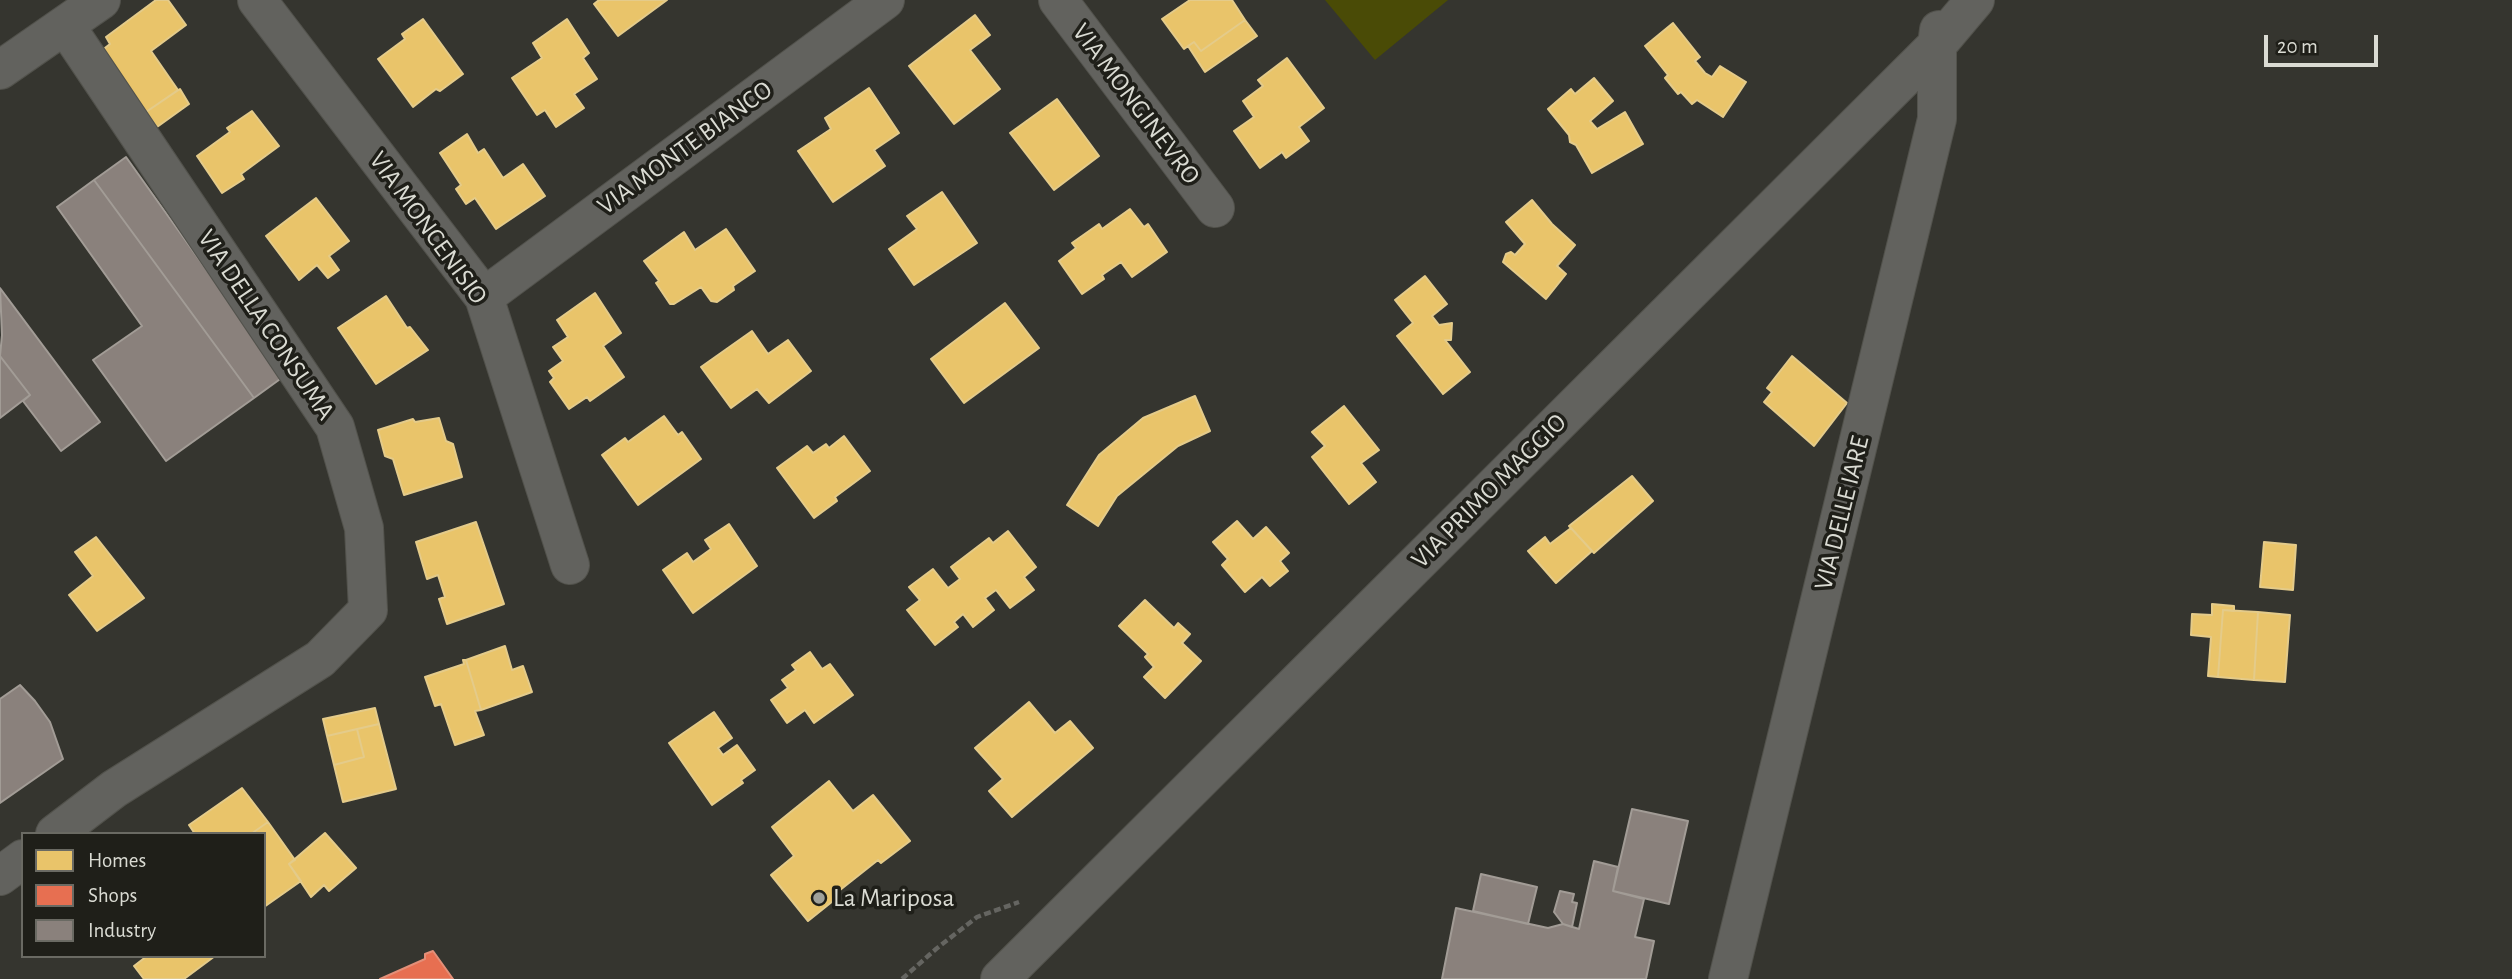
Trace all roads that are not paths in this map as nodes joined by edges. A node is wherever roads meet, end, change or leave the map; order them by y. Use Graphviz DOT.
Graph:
graph roads {
  1 [pos="101,0"];
  2 [pos="257,0"];
  3 [pos="885,0"];
  4 [pos="1058,0"];
  5 [pos="1943,0"];
  6 [pos="1975,0"];
  7 [pos="65,25"];
  8 [pos="1937,45"];
  9 [pos="0,69"];
  10 [pos="1215,208"];
  11 [pos="484,297"];
  12 [pos="570,565"];
  13 [pos="58,832"];
  14 [pos="21,860"];
  15 [pos="0,876"];
  16 [pos="1000,979"];
  17 [pos="1728,979"];
  1 -- 7 [label="street"];
  2 -- 11 [label="street, VIA MONCENISIO"];
  3 -- 11 [label="street, VIA MONTE BIANCO"];
  4 -- 10 [label="street, VIA MONGINEVRO"];
  5 -- 8 [label="street, VIA DELLE IARE"];
  6 -- 8 [label="street, VIA PRIMO MAGGIO"];
  7 -- 9 [label="street"];
  7 -- 13 [label="street, VIA DELLA CONSUMA"];
  8 -- 16 [label="street, VIA PRIMO MAGGIO"];
  8 -- 17 [label="street, VIA DELLE IARE"];
  11 -- 12 [label="street, VIA MONCENISIO"];
  14 -- 15 [label="street"];
}
